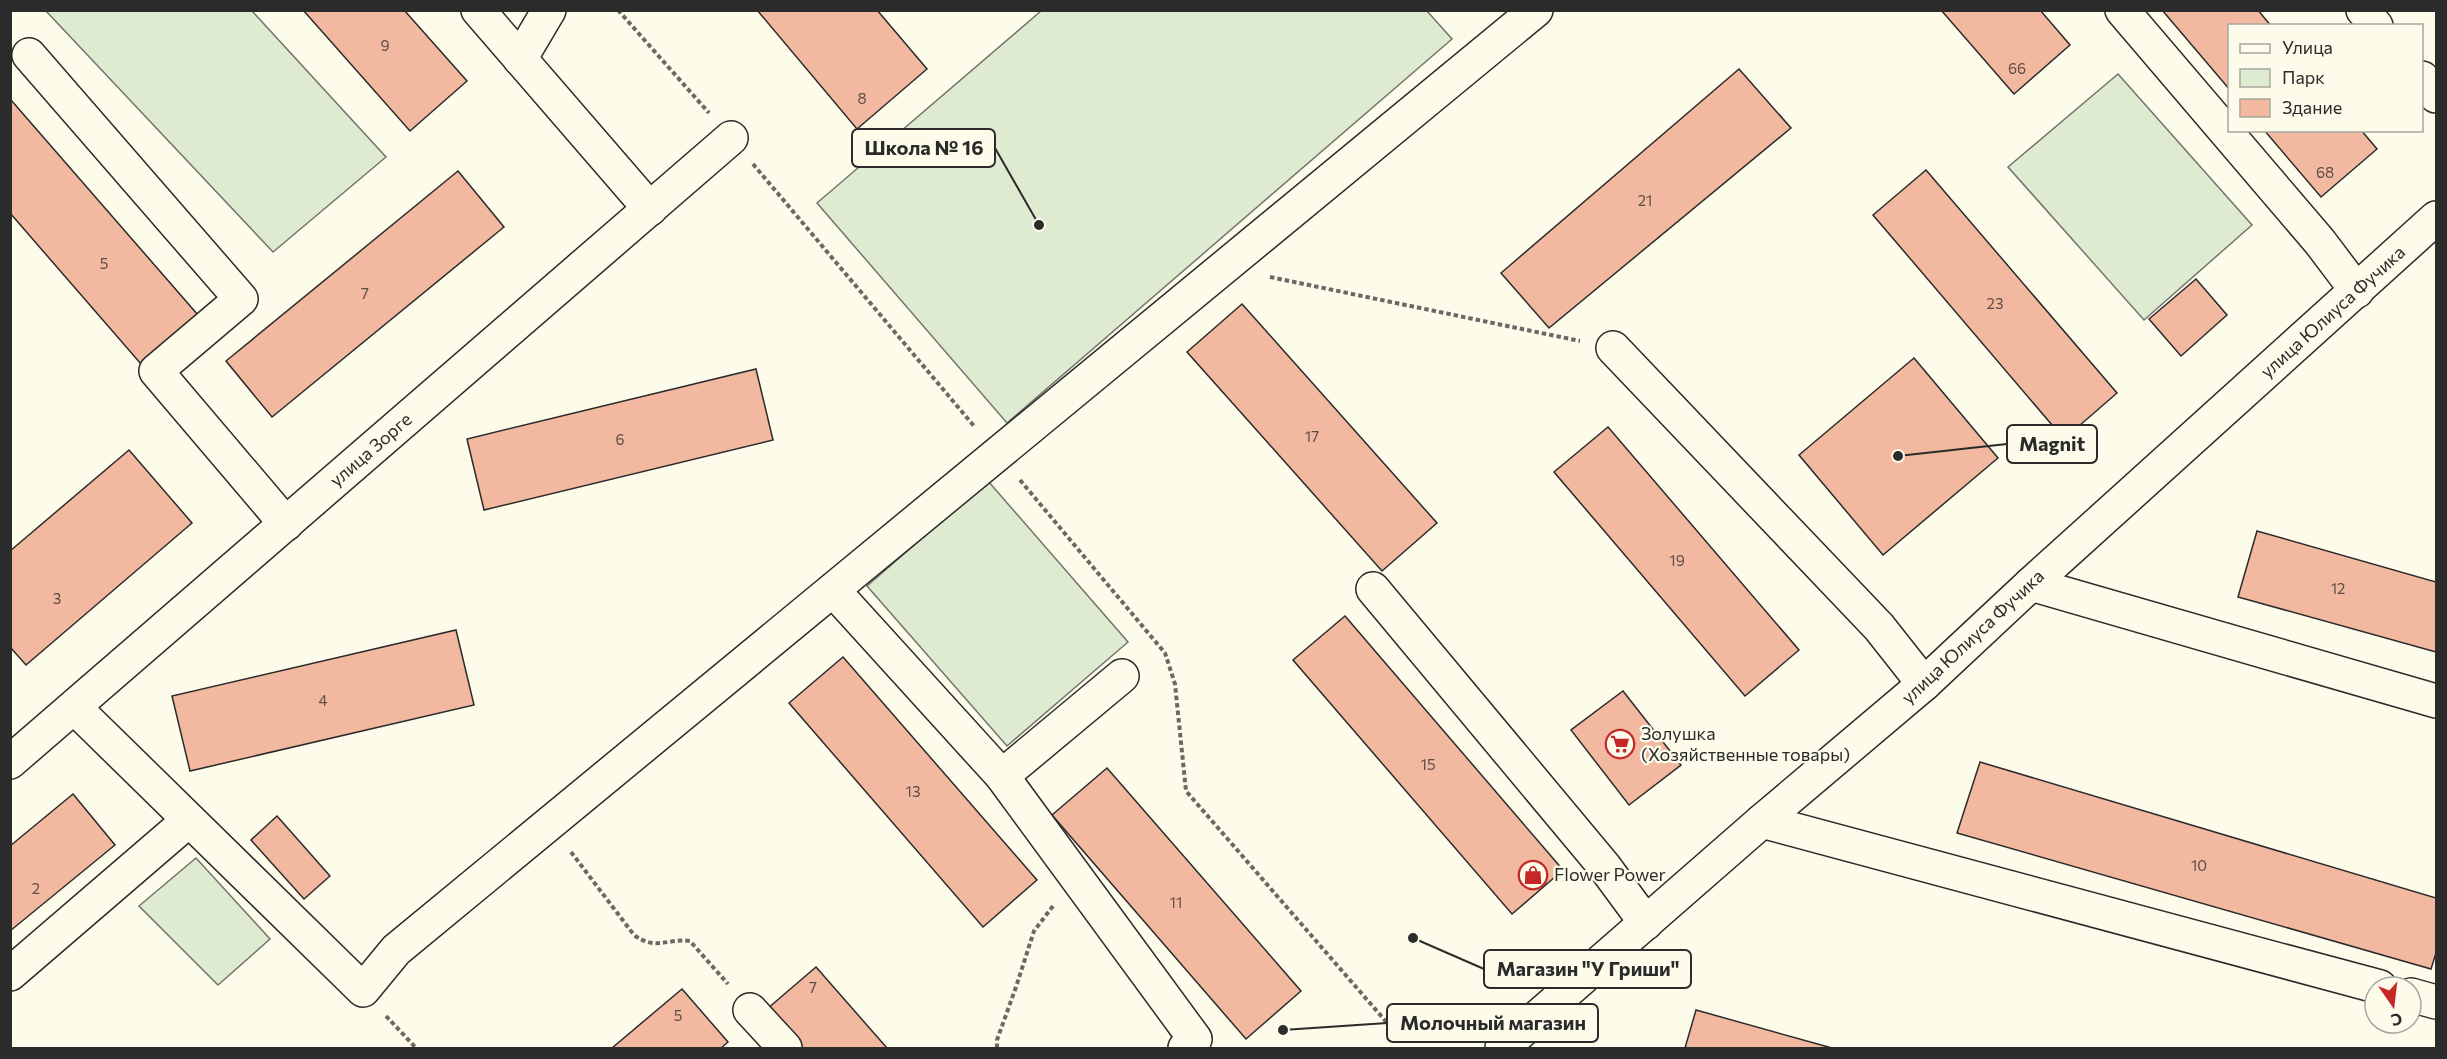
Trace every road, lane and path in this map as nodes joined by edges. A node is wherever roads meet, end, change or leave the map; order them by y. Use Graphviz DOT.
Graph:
graph roads {
  1 [pos="478,10"];
  2 [pos="549,10"];
  3 [pos="618,10"];
  4 [pos="1536,10"];
  5 [pos="2122,10"];
  6 [pos="2363,10"];
  7 [pos="2374,24"];
  8 [pos="29,55"];
  9 [pos="520,59"];
  10 [pos="2423,80"];
  11 [pos="2436,96"];
  12 [pos="731,138"];
  13 [pos="650,209"];
  14 [pos="2436,218"];
  15 [pos="1225,267"];
  16 [pos="2357,291"];
  17 [pos="1613,348"];
  18 [pos="998,454"];
  19 [pos="286,524"];
  20 [pos="2031,584"];
  21 [pos="1373,589"];
  22 [pos="833,590"];
  23 [pos="1122,676"];
  24 [pos="1924,684"];
  25 [pos="2436,701"];
  26 [pos="74,707"];
  27 [pos="10,762"];
  28 [pos="1002,776"];
  29 [pos="189,820"];
  30 [pos="1762,821"];
  31 [pos="548,824"];
  32 [pos="1076,876"];
  33 [pos="1646,923"];
  34 [pos="10,974"];
  35 [pos="2363,982"];
  36 [pos="363,990"];
  37 [pos="750,1010"];
  38 [pos="1402,1040"];
  39 [pos="416,1048"];
  40 [pos="785,1048"];
  41 [pos="997,1048"];
  42 [pos="1185,1048"];
  43 [pos="1502,1048"];
  1 -- 9 [label="street"];
  2 -- 9 [label="street"];
  3 -- 12 [label="path"];
  4 -- 15 [label="street"];
  5 -- 16 [label="street"];
  6 -- 7 [label="street"];
  8 -- 19 [label="street"];
  9 -- 13 [label="street"];
  10 -- 11 [label="street"];
  12 -- 13 [label="street, улица Зорге"];
  12 -- 18 [label="path"];
  13 -- 19 [label="street, улица Зорге"];
  14 -- 16 [label="street, улица Юлиуса Фучика"];
  15 -- 17 [label="path"];
  15 -- 18 [label="street"];
  16 -- 20 [label="street, улица Юлиуса Фучика"];
  17 -- 24 [label="street"];
  18 -- 22 [label="street"];
  18 -- 38 [label="path"];
  19 -- 26 [label="street, улица Зорге"];
  20 -- 24 [label="street, улица Юлиуса Фучика"];
  20 -- 25 [label="street"];
  21 -- 33 [label="street"];
  22 -- 28 [label="street"];
  22 -- 31 [label="street"];
  23 -- 28 [label="street"];
  24 -- 30 [label="street, улица Юлиуса Фучика"];
  26 -- 27 [label="street, улица Зорге"];
  26 -- 29 [label="street"];
  28 -- 32 [label="street"];
  29 -- 34 [label="street"];
  29 -- 36 [label="street"];
  30 -- 33 [label="street, улица Юлиуса Фучика"];
  30 -- 35 [label="street"];
  31 -- 36 [label="street"];
  31 -- 37 [label="path"];
  32 -- 41 [label="path"];
  32 -- 42 [label="street"];
  33 -- 43 [label="street, улица Юлиуса Фучика"];
  36 -- 39 [label="path"];
  37 -- 40 [label="street"];
}
